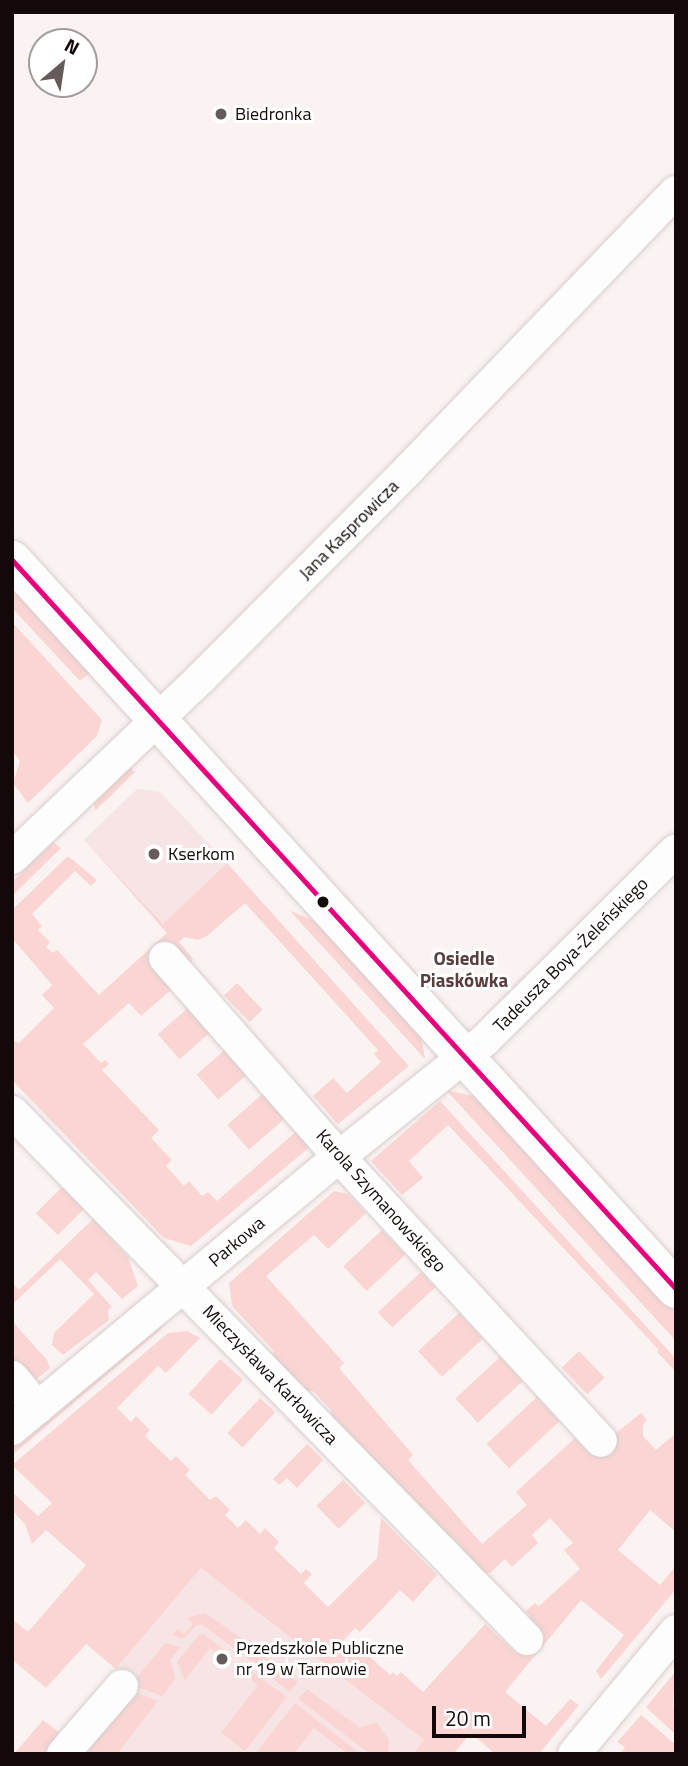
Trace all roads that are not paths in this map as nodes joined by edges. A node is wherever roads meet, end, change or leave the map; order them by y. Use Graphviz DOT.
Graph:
graph roads {
  1 [pos="676,192"];
  2 [pos="13,562"];
  3 [pos="158,720"];
  4 [pos="676,850"];
  5 [pos="12,858"];
  6 [pos="165,958"];
  7 [pos="463,1056"];
  8 [pos="12,1112"];
  9 [pos="339,1157"];
  10 [pos="184,1286"];
  11 [pos="676,1289"];
  12 [pos="12,1377"];
  13 [pos="38,1408"];
  14 [pos="12,1429"];
  15 [pos="601,1441"];
  16 [pos="676,1631"];
  17 [pos="527,1639"];
  18 [pos="122,1686"];
  19 [pos="64,1754"];
  20 [pos="574,1754"];
  1 -- 3 [label="street, Jana Kasprowicza"];
  2 -- 3 [label="street"];
  3 -- 5 [label="street, Jana Kasprowicza"];
  3 -- 7 [label="street"];
  4 -- 7 [label="street, Tadeusza Boya-Żeleńskiego"];
  6 -- 9 [label="street, Karola Szymanowskiego"];
  7 -- 9 [label="street, Parkowa"];
  7 -- 11 [label="street"];
  8 -- 10 [label="street, Mieczysława Karłowicza"];
  9 -- 10 [label="street, Parkowa"];
  9 -- 15 [label="street, Karola Szymanowskiego"];
  10 -- 13 [label="street, Parkowa"];
  10 -- 17 [label="street, Mieczysława Karłowicza"];
  12 -- 13 [label="street"];
  13 -- 14 [label="street, Parkowa"];
  16 -- 20 [label="street"];
  18 -- 19 [label="street"];
}
